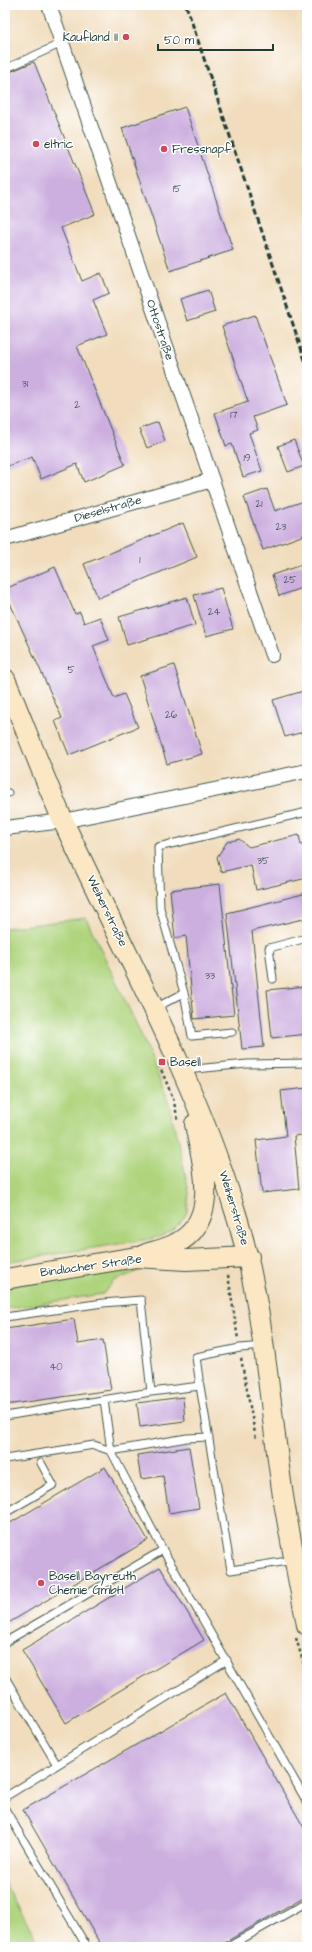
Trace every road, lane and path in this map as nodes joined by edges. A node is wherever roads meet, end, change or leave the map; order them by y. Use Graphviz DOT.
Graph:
graph roads {
  1 [pos="49,5"];
  2 [pos="62,43"];
  3 [pos="5,69"];
  4 [pos="212,480"];
  5 [pos="5,539"];
  6 [pos="272,656"];
  7 [pos="5,679"];
  8 [pos="307,771"];
  9 [pos="307,812"];
  10 [pos="63,821"];
  11 [pos="5,828"];
  12 [pos="307,938"];
  13 [pos="273,979"];
  14 [pos="184,993"];
  15 [pos="154,1008"];
  16 [pos="232,1032"];
  17 [pos="307,1063"];
  18 [pos="185,1077"];
  19 [pos="136,1257"];
  20 [pos="249,1257"];
  21 [pos="5,1278"];
  22 [pos="5,1317"];
  23 [pos="263,1346"];
  24 [pos="200,1386"];
  25 [pos="151,1392"];
  26 [pos="104,1400"];
  27 [pos="5,1416"];
  28 [pos="209,1437"];
  29 [pos="111,1452"];
  30 [pos="5,1458"];
  31 [pos="41,1463"];
  32 [pos="5,1512"];
  33 [pos="163,1550"];
  34 [pos="295,1560"];
  35 [pos="307,1625"];
  36 [pos="5,1642"];
  37 [pos="227,1660"];
  38 [pos="5,1677"];
  39 [pos="57,1765"];
  40 [pos="5,1797"];
  41 [pos="307,1802"];
  42 [pos="5,1809"];
  43 [pos="307,1902"];
  44 [pos="87,1947"];
  45 [pos="228,1947"];
  1 -- 2 [label="street, Ottostraße"];
  2 -- 3 [label="lane"];
  2 -- 4 [label="street, Ottostraße"];
  4 -- 5 [label="street, Dieselstraße"];
  4 -- 6 [label="street, Ottostraße"];
  7 -- 10 [label="street, Weiherstraße"];
  8 -- 10 [label="street"];
  9 -- 14 [label="lane"];
  10 -- 11 [label="street"];
  10 -- 15 [label="street, Weiherstraße"];
  12 -- 13 [label="lane"];
  14 -- 15 [label="lane"];
  14 -- 16 [label="lane"];
  15 -- 18 [label="street, Weiherstraße"];
  17 -- 18 [label="lane"];
  18 -- 19 [label="street"];
  18 -- 20 [label="street, Weiherstraße"];
  19 -- 20 [label="street, Bindlacher Straße"];
  19 -- 21 [label="street, Bindlacher Straße"];
  20 -- 23 [label="street, Weiherstraße"];
  22 -- 25 [label="lane"];
  23 -- 24 [label="lane"];
  23 -- 34 [label="street, Weiherstraße"];
  24 -- 25 [label="lane"];
  24 -- 28 [label="lane"];
  25 -- 26 [label="lane"];
  26 -- 27 [label="lane"];
  26 -- 29 [label="lane"];
  28 -- 29 [label="lane"];
  28 -- 34 [label="lane"];
  29 -- 30 [label="lane"];
  29 -- 33 [label="lane"];
  31 -- 32 [label="lane"];
  33 -- 36 [label="lane"];
  33 -- 37 [label="lane"];
  34 -- 35 [label="street, Weiherstraße"];
  37 -- 39 [label="lane"];
  37 -- 41 [label="lane"];
  38 -- 39 [label="lane"];
  39 -- 40 [label="lane"];
  42 -- 44 [label="lane"];
  43 -- 45 [label="lane"];
}
